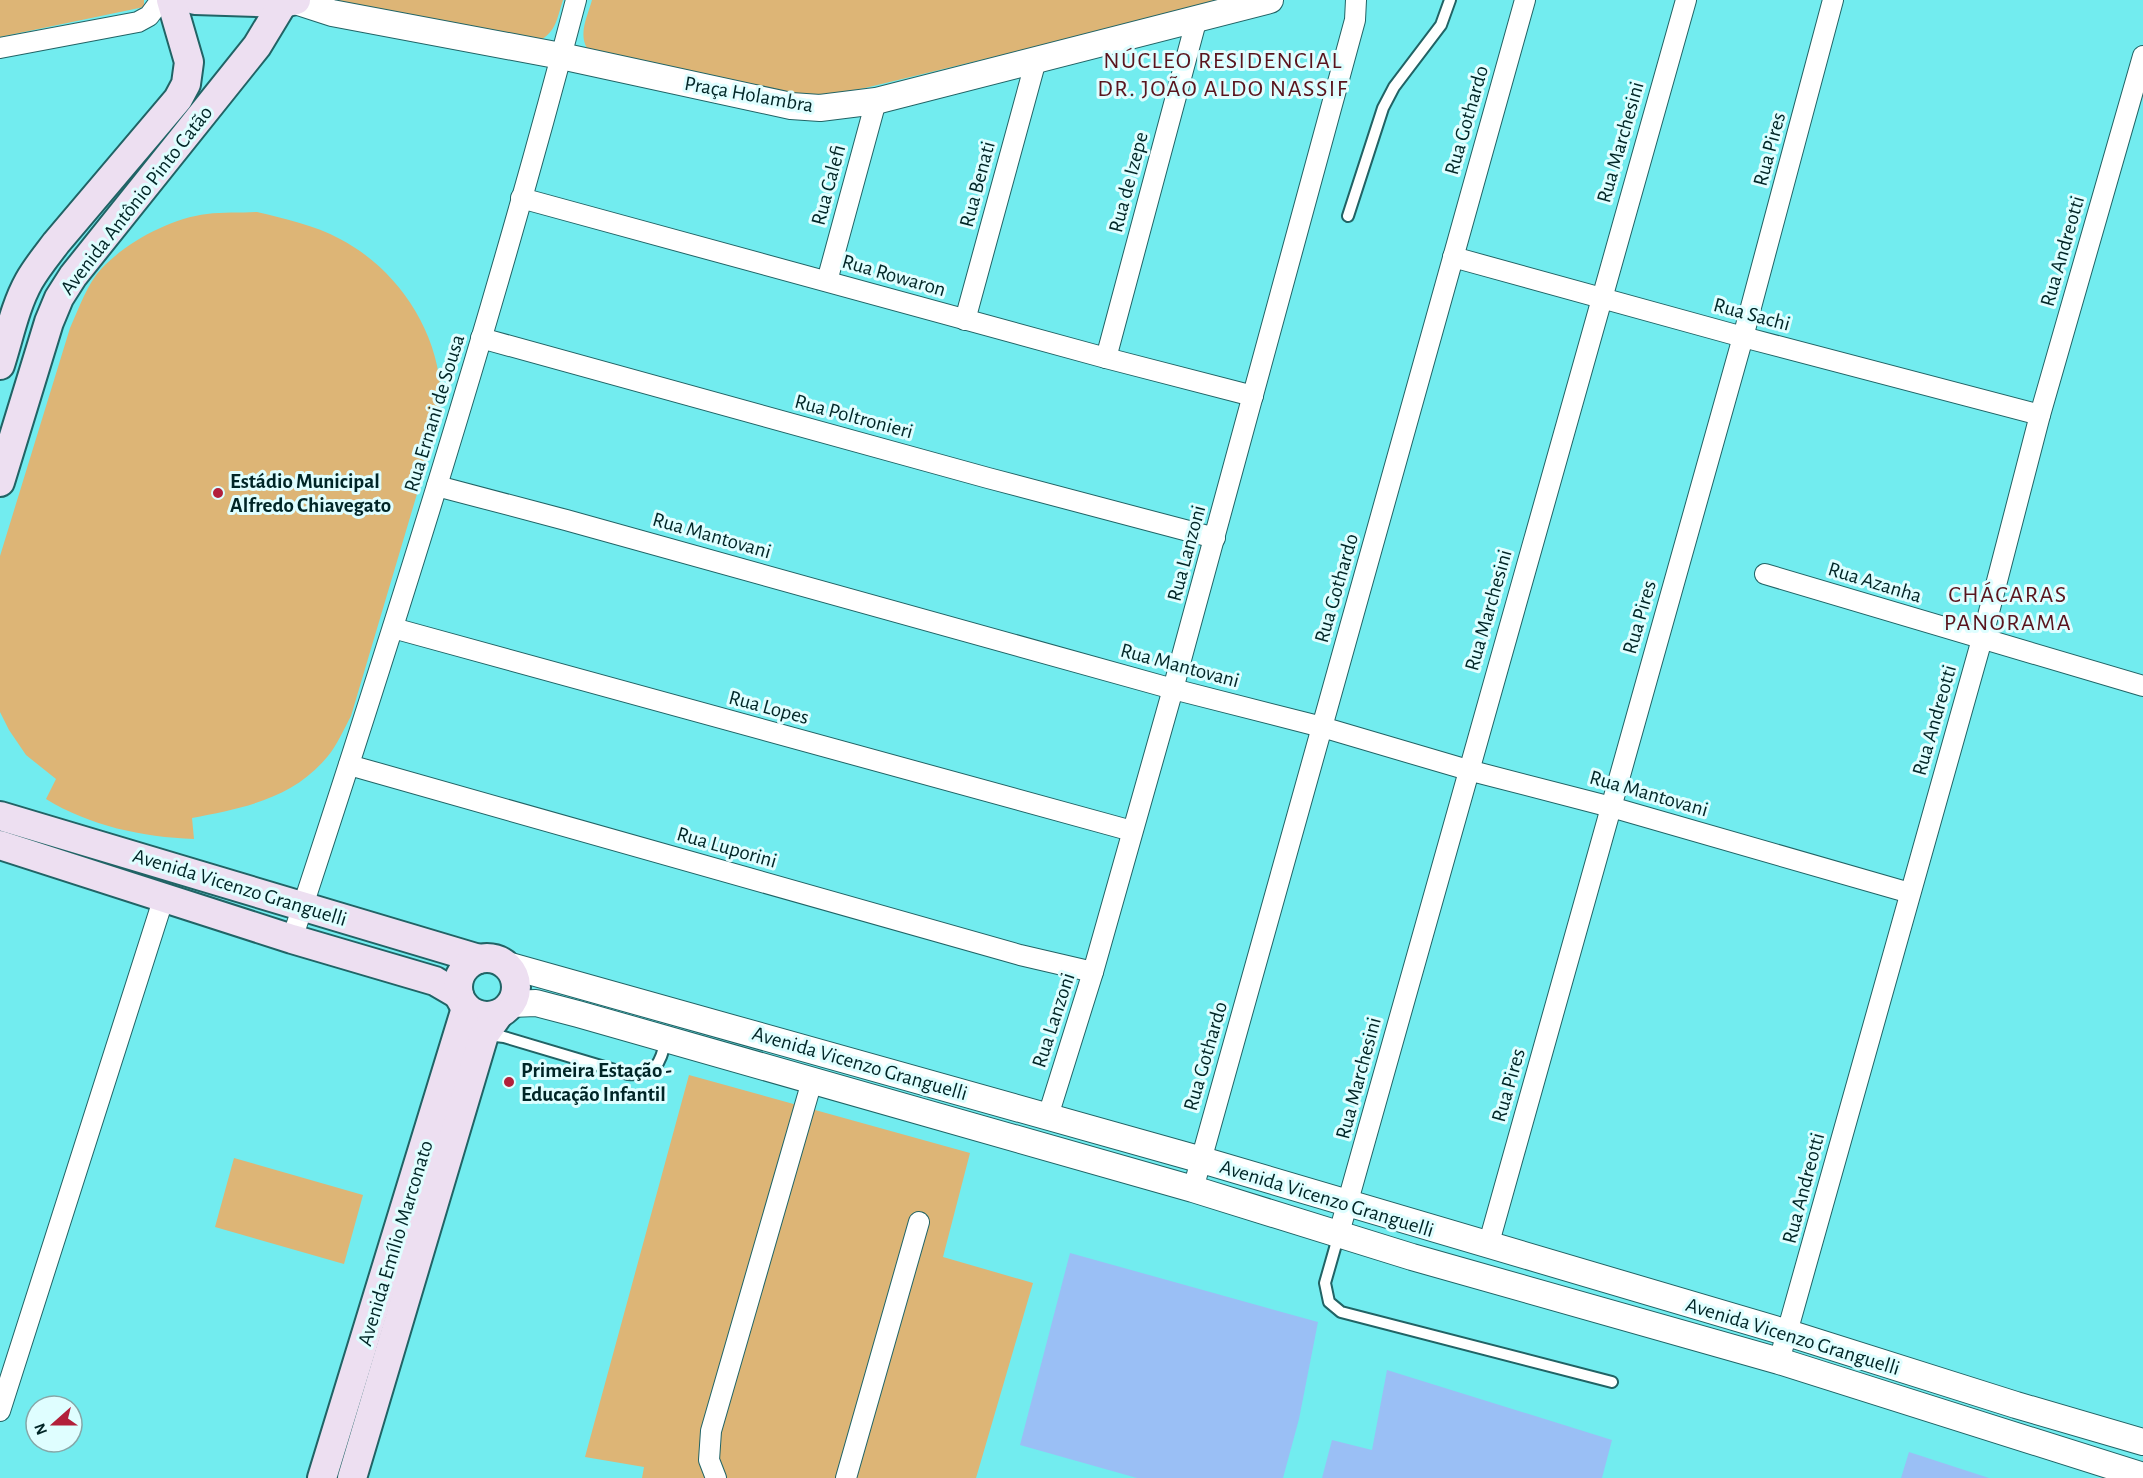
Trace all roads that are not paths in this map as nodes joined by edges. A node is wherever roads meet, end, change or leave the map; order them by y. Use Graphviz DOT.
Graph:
graph roads {
  1 [pos="161,0"];
  2 [pos="171,0"];
  3 [pos="195,0"];
  4 [pos="576,0"];
  5 [pos="1270,0"];
  6 [pos="1356,0"];
  7 [pos="1450,0"];
  8 [pos="1525,0"];
  9 [pos="1686,0"];
  10 [pos="1833,0"];
  11 [pos="292,1"];
  12 [pos="1197,18"];
  13 [pos="0,48"];
  14 [pos="561,56"];
  15 [pos="2143,56"];
  16 [pos="1035,60"];
  17 [pos="876,101"];
  18 [pos="521,198"];
  19 [pos="1348,216"];
  20 [pos="1453,256"];
  21 [pos="827,280"];
  22 [pos="1601,297"];
  23 [pos="965,320"];
  24 [pos="1743,337"];
  25 [pos="481,338"];
  26 [pos="1106,358"];
  27 [pos="0,365"];
  28 [pos="1253,396"];
  29 [pos="2040,415"];
  30 [pos="0,482"];
  31 [pos="437,486"];
  32 [pos="1215,538"];
  33 [pos="1765,574"];
  34 [pos="393,628"];
  35 [pos="1982,639"];
  36 [pos="2143,686"];
  37 [pos="1173,689"];
  38 [pos="1322,727"];
  39 [pos="349,765"];
  40 [pos="1468,770"];
  41 [pos="1611,807"];
  42 [pos="0,816"];
  43 [pos="1132,831"];
  44 [pos="0,845"];
  45 [pos="1910,893"];
  46 [pos="164,897"];
  47 [pos="303,906"];
  48 [pos="292,939"];
  49 [pos="479,959"];
  50 [pos="507,965"];
  51 [pos="1093,972"];
  52 [pos="463,1001"];
  53 [pos="498,1018"];
  54 [pos="666,1039"];
  55 [pos="813,1081"];
  56 [pos="1048,1116"];
  57 [pos="1202,1160"];
  58 [pos="1193,1189"];
  59 [pos="1348,1204"];
  60 [pos="919,1222"];
  61 [pos="1339,1233"];
  62 [pos="1488,1246"];
  63 [pos="1788,1333"];
  64 [pos="1779,1361"];
  65 [pos="1865,1373"];
  66 [pos="4,1379"];
  67 [pos="1612,1382"];
  68 [pos="2016,1405"];
  69 [pos="0,1411"];
  70 [pos="2008,1433"];
  71 [pos="2143,1442"];
  72 [pos="2143,1476"];
  73 [pos="322,1478"];
  74 [pos="352,1478"];
  75 [pos="716,1478"];
  76 [pos="846,1478"];
  1 -- 13 [label="street"];
  2 -- 27 [label="main road, Avenida Antônio Pinto Catão"];
  3 -- 11 [label="main road"];
  4 -- 14 [label="street, Rua Ernani de Sousa"];
  5 -- 12 [label="street, Praça Holambra"];
  6 -- 28 [label="street, Rua Lanzoni"];
  7 -- 19 [label="lane"];
  8 -- 20 [label="street, Rua Gothardo"];
  9 -- 22 [label="street, Rua Marchesini"];
  10 -- 24 [label="street, Rua Pires"];
  11 -- 14 [label="street, Praça Holambra"];
  11 -- 30 [label="main road, Avenida Antônio Pinto Catão"];
  12 -- 16 [label="street, Praça Holambra"];
  12 -- 26 [label="street, Rua de Izepe"];
  14 -- 17 [label="street, Praça Holambra"];
  14 -- 18 [label="street, Rua Ernani de Sousa"];
  15 -- 29 [label="street, Rua Andreotti"];
  16 -- 17 [label="street, Praça Holambra"];
  16 -- 23 [label="street, Rua Benati"];
  17 -- 21 [label="street, Rua Calefi"];
  18 -- 21 [label="street, Rua Rowaron"];
  18 -- 25 [label="street, Rua Ernani de Sousa"];
  20 -- 22 [label="street, Rua Sachi"];
  20 -- 38 [label="street, Rua Gothardo"];
  21 -- 23 [label="street, Rua Rowaron"];
  22 -- 24 [label="street, Rua Sachi"];
  22 -- 40 [label="street, Rua Marchesini"];
  23 -- 26 [label="street, Rua Rowaron"];
  24 -- 29 [label="street, Rua Sachi"];
  24 -- 41 [label="street, Rua Pires"];
  25 -- 31 [label="street, Rua Ernani de Sousa"];
  25 -- 32 [label="street, Rua Poltronieri"];
  26 -- 28 [label="street, Rua Rowaron"];
  28 -- 32 [label="street, Rua Lanzoni"];
  29 -- 35 [label="street, Rua Andreotti"];
  31 -- 34 [label="street, Rua Ernani de Sousa"];
  31 -- 37 [label="street, Rua Mantovani"];
  32 -- 37 [label="street, Rua Lanzoni"];
  33 -- 35 [label="street, Rua Azanha"];
  34 -- 39 [label="street, Rua Ernani de Sousa"];
  34 -- 43 [label="street, Rua Lopes"];
  35 -- 36 [label="street, Rua Azanha"];
  35 -- 45 [label="street, Rua Andreotti"];
  37 -- 38 [label="street, Rua Mantovani"];
  37 -- 43 [label="street, Rua Lanzoni"];
  38 -- 40 [label="street, Rua Mantovani"];
  38 -- 57 [label="street, Rua Gothardo"];
  39 -- 47 [label="street, Rua Ernani de Sousa"];
  39 -- 51 [label="street, Rua Luporini"];
  40 -- 41 [label="street, Rua Mantovani"];
  40 -- 59 [label="street, Rua Marchesini"];
  41 -- 45 [label="street, Rua Mantovani"];
  41 -- 62 [label="street, Rua Pires"];
  42 -- 47 [label="main road, Avenida Vicenzo Granguelli"];
  43 -- 51 [label="street, Rua Lanzoni"];
  44 -- 46 [label="main road, Avenida Vicenzo Granguelli"];
  45 -- 63 [label="street, Rua Andreotti"];
  46 -- 48 [label="main road, Avenida Vicenzo Granguelli"];
  46 -- 66 [label="street"];
  47 -- 48 [label="street, Rua Ernani de Sousa"];
  47 -- 49 [label="main road, Avenida Vicenzo Granguelli"];
  48 -- 52 [label="main road, Avenida Vicenzo Granguelli"];
  49 -- 50 [label="main road, Avenida Vicenzo Granguelli"];
  49 -- 52 [label="main road"];
  50 -- 53 [label="main road"];
  50 -- 56 [label="street, Avenida Vicenzo Granguelli"];
  51 -- 56 [label="street, Rua Lanzoni"];
  52 -- 53 [label="main road, Avenida Vicenzo Granguelli"];
  52 -- 73 [label="main road, Avenida Emílio Marconato"];
  53 -- 54 [label="street, Avenida Vicenzo Granguelli"];
  53 -- 54 [label="lane"];
  53 -- 74 [label="main road, Avenida Emílio Marconato"];
  54 -- 55 [label="street, Avenida Vicenzo Granguelli"];
  55 -- 58 [label="street, Avenida Vicenzo Granguelli"];
  55 -- 75 [label="street"];
  56 -- 57 [label="street, Avenida Vicenzo Granguelli"];
  57 -- 58 [label="street, Rua Gothardo"];
  57 -- 59 [label="street, Avenida Vicenzo Granguelli"];
  58 -- 61 [label="street, Avenida Vicenzo Granguelli"];
  59 -- 61 [label="street, Rua Marchesini"];
  59 -- 62 [label="street, Avenida Vicenzo Granguelli"];
  60 -- 76 [label="street"];
  61 -- 64 [label="street, Avenida Vicenzo Granguelli"];
  61 -- 67 [label="lane"];
  62 -- 63 [label="street, Avenida Vicenzo Granguelli"];
  63 -- 64 [label="street, Rua Andreotti"];
  63 -- 65 [label="street, Avenida Vicenzo Granguelli"];
  64 -- 65 [label="street, Avenida Vicenzo Granguelli"];
  65 -- 68 [label="street, Avenida Vicenzo Granguelli"];
  65 -- 70 [label="street, Avenida Vicenzo Granguelli"];
  66 -- 69 [label="street"];
  68 -- 70 [label="street"];
  68 -- 71 [label="street, Avenida Vicenzo Granguelli"];
  70 -- 72 [label="street, Avenida Vicenzo Granguelli"];
}
